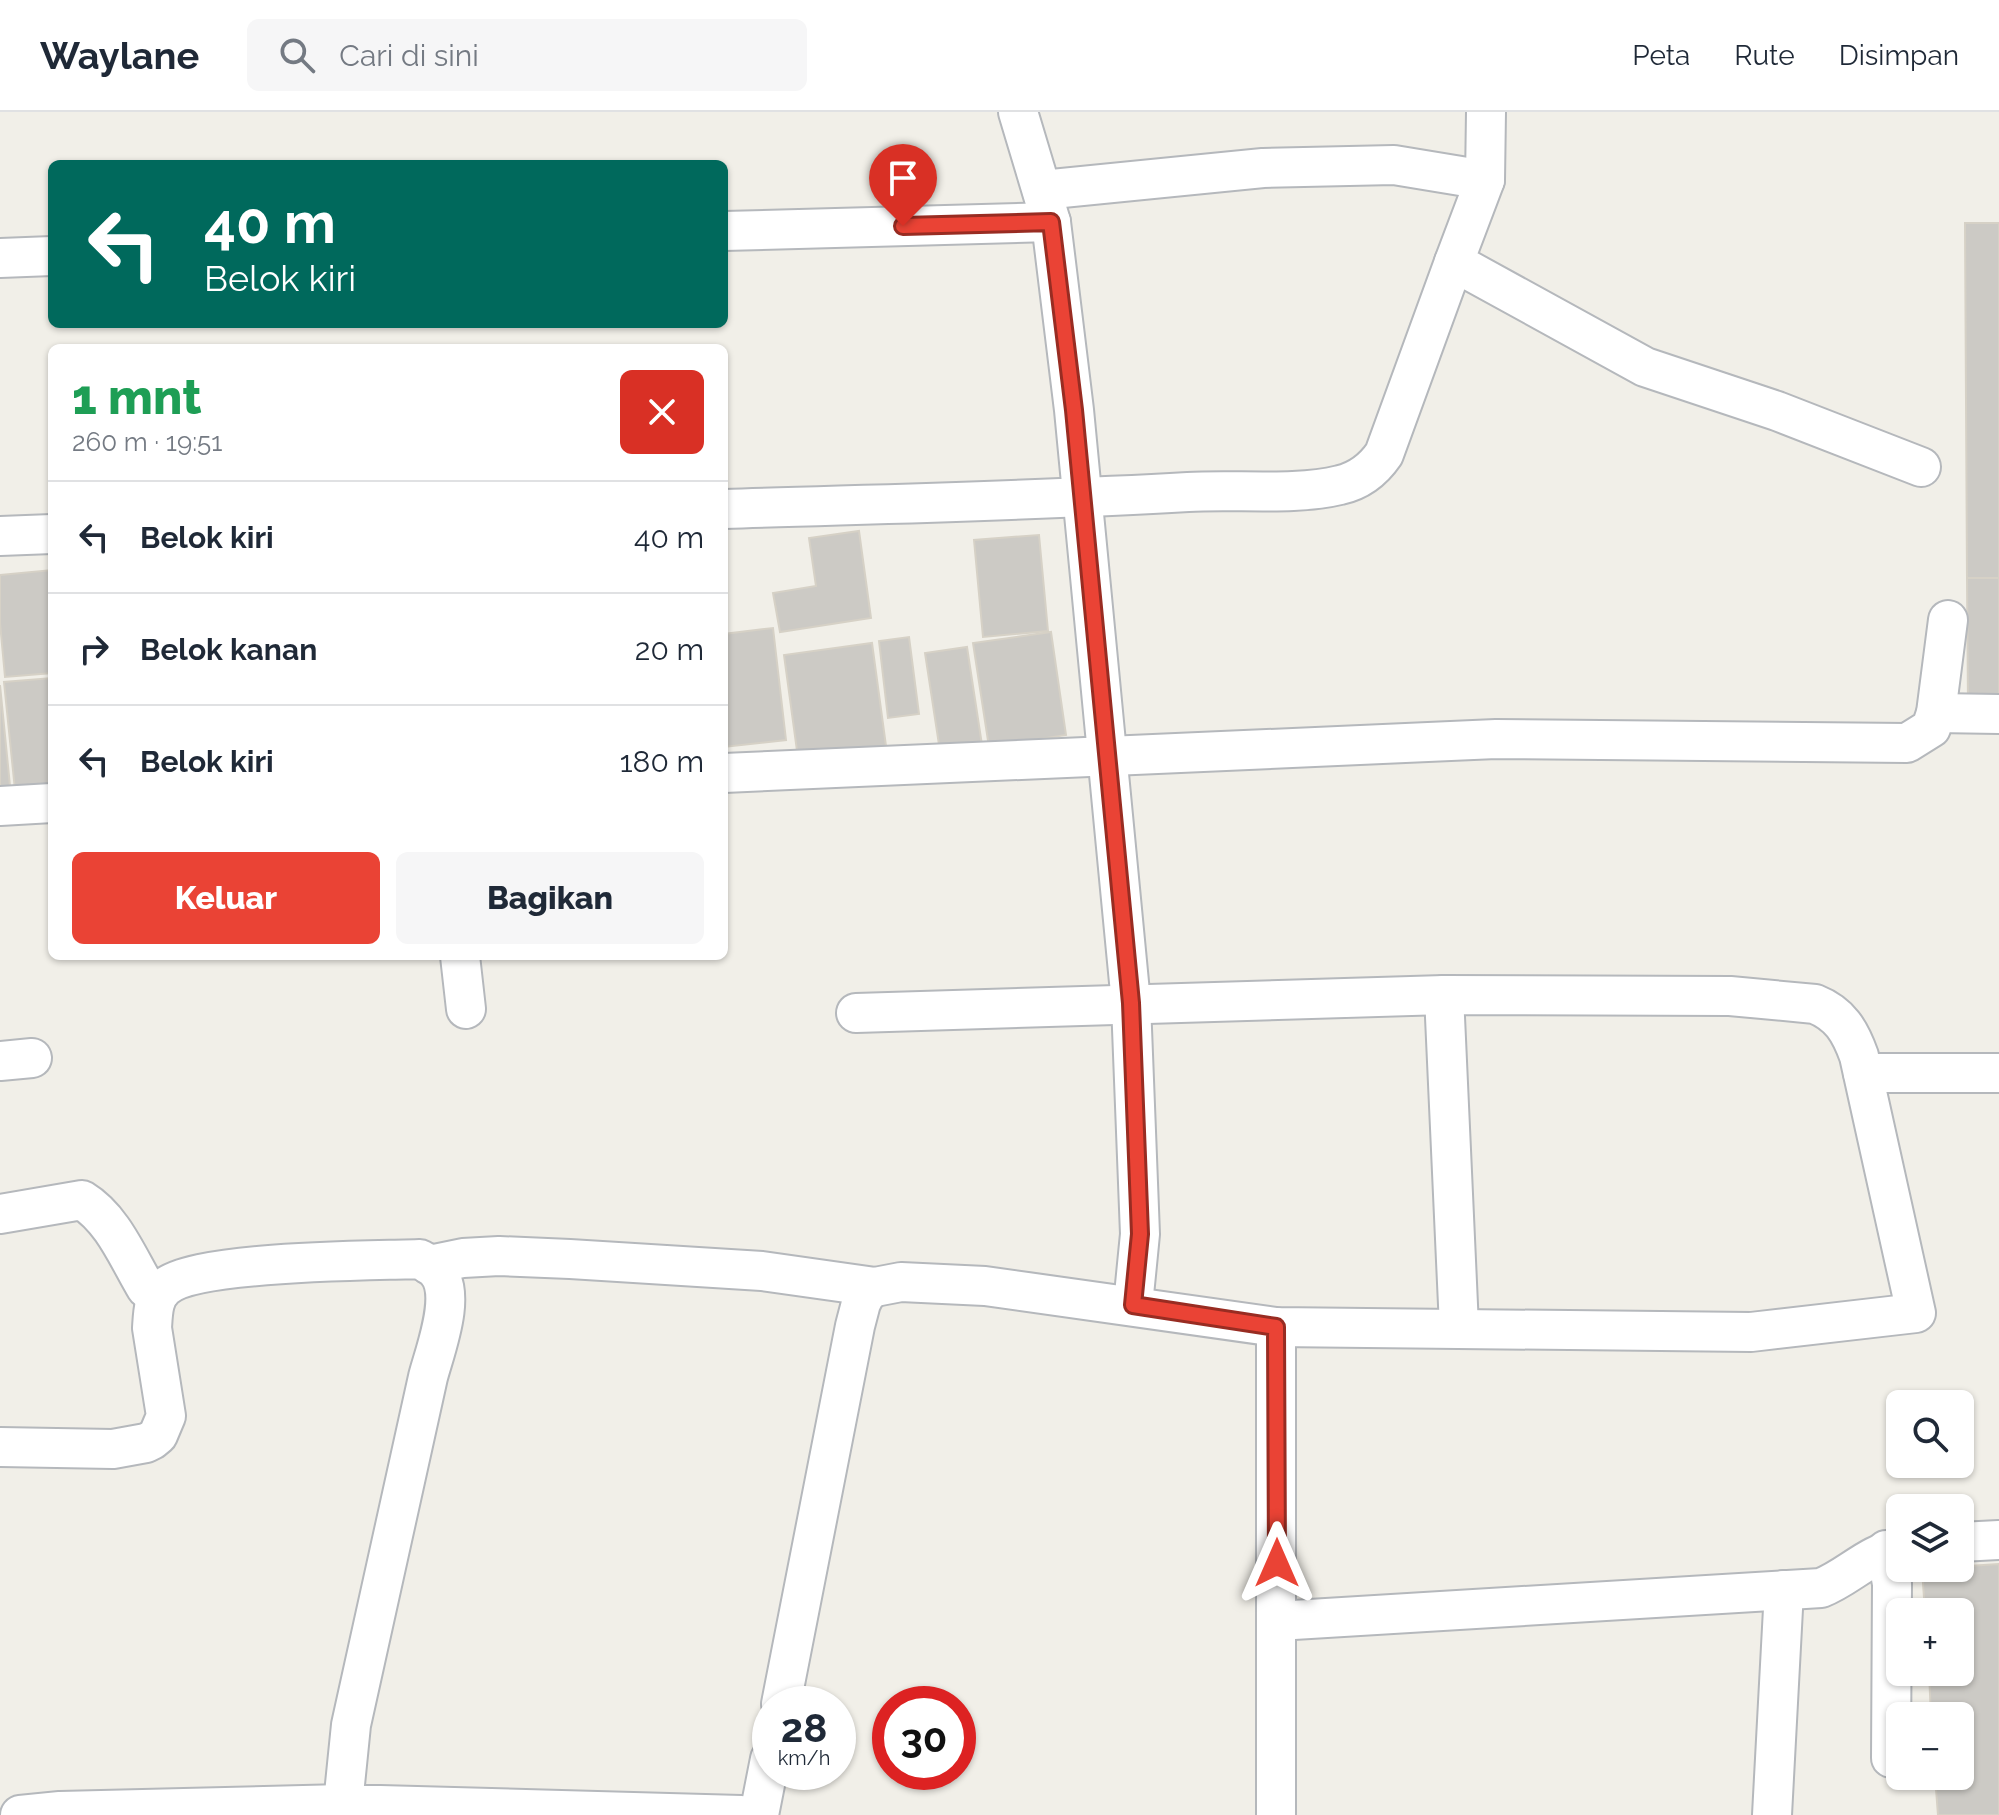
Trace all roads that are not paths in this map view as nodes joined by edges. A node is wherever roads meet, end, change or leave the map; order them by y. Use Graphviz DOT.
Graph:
graph roads {
  1 [pos="1018,112"];
  2 [pos="1486,112"];
  3 [pos="1485,180"];
  4 [pos="1047,206"];
  5 [pos="728,231"];
  6 [pos="48,256"];
  7 [pos="0,258"];
  8 [pos="1454,262"];
  9 [pos="1921,467"];
  10 [pos="1082,498"];
  11 [pos="728,509"];
  12 [pos="48,534"];
  13 [pos="0,536"];
  14 [pos="1948,620"];
  15 [pos="1936,713"];
  16 [pos="1999,714"];
  17 [pos="1105,756"];
  18 [pos="728,773"];
  19 [pos="48,803"];
  20 [pos="0,806"];
  21 [pos="460,960"];
  22 [pos="1444,995"];
  23 [pos="1131,1003"];
  24 [pos="466,1009"];
  25 [pos="856,1013"];
  26 [pos="1863,1073"];
  27 [pos="1999,1073"];
  28 [pos="0,1214"];
  29 [pos="429,1265"];
  30 [pos="875,1287"];
  31 [pos="162,1290"];
  32 [pos="1133,1305"];
  33 [pos="1276,1327"];
  34 [pos="1459,1327"];
  35 [pos="0,1447"];
  36 [pos="1999,1540"];
  37 [pos="1974,1541"];
  38 [pos="1886,1552"];
  39 [pos="1892,1582"];
  40 [pos="1784,1590"];
  41 [pos="1277,1621"];
  42 [pos="785,1686"];
  43 [pos="1891,1702"];
  44 [pos="764,1790"];
  45 [pos="343,1804"];
  46 [pos="540,1812"];
  47 [pos="74,1813"];
  48 [pos="20,1815"];
  49 [pos="741,1815"];
  50 [pos="759,1815"];
  51 [pos="1276,1815"];
  52 [pos="1772,1815"];
  1 -- 4 [label="street"];
  2 -- 3 [label="street"];
  3 -- 4 [label="street"];
  3 -- 8 [label="street"];
  4 -- 5 [label="street"];
  4 -- 10 [label="street"];
  6 -- 7 [label="street"];
  8 -- 9 [label="street"];
  8 -- 10 [label="street"];
  10 -- 11 [label="street"];
  10 -- 17 [label="street"];
  12 -- 13 [label="street"];
  14 -- 15 [label="street"];
  15 -- 16 [label="street"];
  15 -- 17 [label="street"];
  17 -- 18 [label="street"];
  17 -- 23 [label="street"];
  19 -- 20 [label="street"];
  21 -- 24 [label="street"];
  22 -- 23 [label="street"];
  22 -- 26 [label="street"];
  22 -- 34 [label="street"];
  23 -- 25 [label="street"];
  23 -- 32 [label="street"];
  26 -- 27 [label="street"];
  26 -- 34 [label="street"];
  28 -- 31 [label="street"];
  29 -- 30 [label="street"];
  29 -- 31 [label="street"];
  29 -- 45 [label="street"];
  30 -- 32 [label="street"];
  30 -- 42 [label="street"];
  31 -- 35 [label="street"];
  32 -- 33 [label="street"];
  33 -- 34 [label="street"];
  33 -- 41 [label="street"];
  36 -- 37 [label="street"];
  38 -- 40 [label="street"];
  39 -- 43 [label="street"];
  40 -- 41 [label="street"];
  40 -- 52 [label="street"];
  41 -- 51 [label="street"];
  44 -- 50 [label="street"];
  45 -- 46 [label="street"];
  45 -- 47 [label="street"];
  46 -- 49 [label="street"];
  47 -- 48 [label="street"];
}
